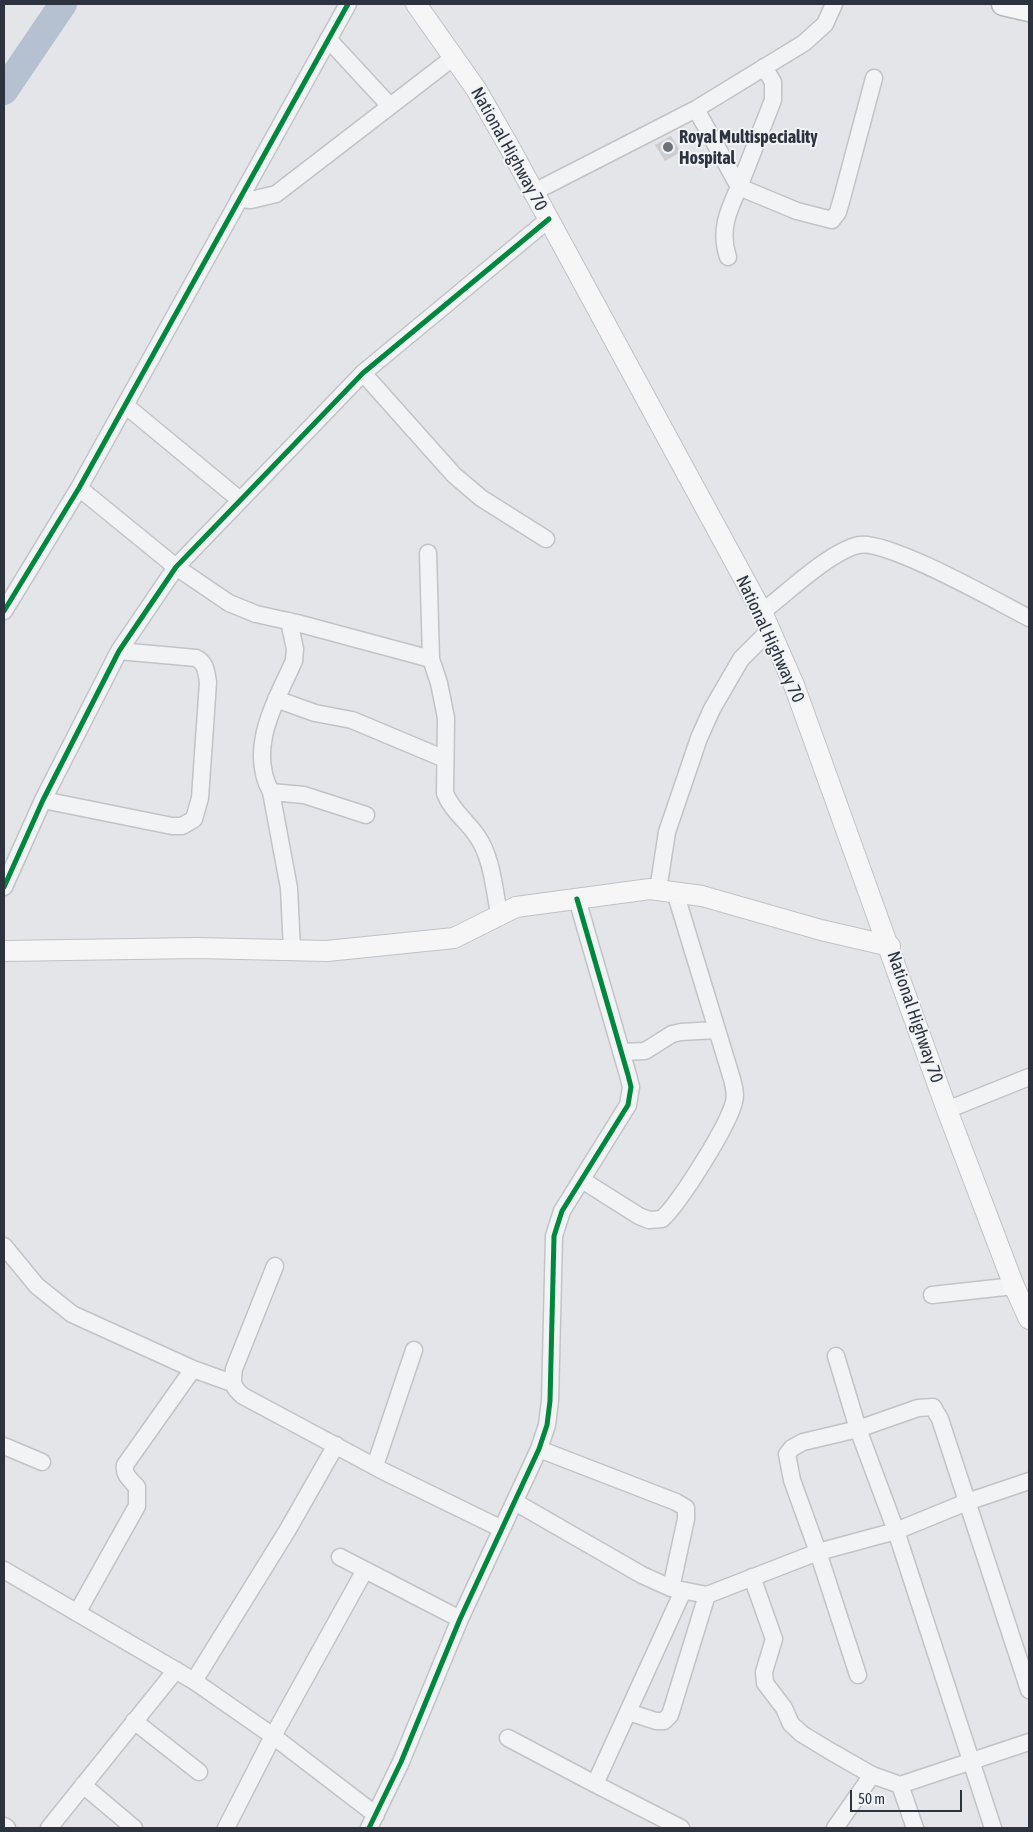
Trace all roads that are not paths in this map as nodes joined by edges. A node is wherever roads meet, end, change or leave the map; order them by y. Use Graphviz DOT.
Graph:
graph roads {
  1 [pos="348,4"];
  2 [pos="416,4"];
  3 [pos="834,4"];
  4 [pos="1003,4"];
  5 [pos="1029,10"];
  6 [pos="328,39"];
  7 [pos="454,57"];
  8 [pos="764,67"];
  9 [pos="874,78"];
  10 [pos="390,106"];
  11 [pos="696,109"];
  12 [pos="739,187"];
  13 [pos="532,192"];
  14 [pos="239,199"];
  15 [pos="549,220"];
  16 [pos="728,257"];
  17 [pos="363,372"];
  18 [pos="125,405"];
  19 [pos="79,488"];
  20 [pos="240,500"];
  21 [pos="546,539"];
  22 [pos="428,553"];
  23 [pos="176,566"];
  24 [pos="4,611"];
  25 [pos="1029,618"];
  26 [pos="290,621"];
  27 [pos="766,621"];
  28 [pos="119,651"];
  29 [pos="431,659"];
  30 [pos="276,699"];
  31 [pos="445,760"];
  32 [pos="270,792"];
  33 [pos="43,800"];
  34 [pos="366,815"];
  35 [pos="4,888"];
  36 [pos="667,891"];
  37 [pos="577,899"];
  38 [pos="499,913"];
  39 [pos="890,946"];
  40 [pos="292,950"];
  41 [pos="4,951"];
  42 [pos="717,1030"];
  43 [pos="622,1052"];
  44 [pos="1029,1077"];
  45 [pos="947,1110"];
  46 [pos="582,1180"];
  47 [pos="4,1246"];
  48 [pos="275,1266"];
  49 [pos="1014,1286"];
  50 [pos="932,1295"];
  51 [pos="1029,1319"];
  52 [pos="414,1350"];
  53 [pos="836,1356"];
  54 [pos="193,1369"];
  55 [pos="232,1383"];
  56 [pos="858,1430"];
  57 [pos="336,1445"];
  58 [pos="4,1446"];
  59 [pos="539,1450"];
  60 [pos="42,1462"];
  61 [pos="375,1466"];
  62 [pos="1029,1481"];
  63 [pos="515,1502"];
  64 [pos="967,1502"];
  65 [pos="502,1529"];
  66 [pos="896,1532"];
  67 [pos="818,1552"];
  68 [pos="340,1557"];
  69 [pos="4,1570"];
  70 [pos="364,1570"];
  71 [pos="752,1577"];
  72 [pos="677,1590"];
  73 [pos="706,1595"];
  74 [pos="77,1613"];
  75 [pos="460,1619"];
  76 [pos="176,1670"];
  77 [pos="858,1675"];
  78 [pos="194,1681"];
  79 [pos="1029,1690"];
  80 [pos="628,1712"];
  81 [pos="134,1721"];
  82 [pos="273,1736"];
  83 [pos="508,1738"];
  84 [pos="1029,1742"];
  85 [pos="971,1763"];
  86 [pos="198,1772"];
  87 [pos="872,1775"];
  88 [pos="595,1784"];
  89 [pos="83,1785"];
  90 [pos="900,1785"];
  91 [pos="372,1822"];
  92 [pos="4,1826"];
  93 [pos="7,1828"];
  94 [pos="49,1828"];
  95 [pos="134,1828"];
  96 [pos="226,1828"];
  97 [pos="680,1828"];
  98 [pos="835,1828"];
  99 [pos="915,1828"];
  100 [pos="993,1828"];
  1 -- 6 [label="street"];
  2 -- 7 [label="main road, National Highway 70"];
  3 -- 8 [label="street"];
  4 -- 5 [label="highway"];
  6 -- 10 [label="street"];
  6 -- 14 [label="street"];
  7 -- 10 [label="street"];
  7 -- 13 [label="main road, National Highway 70"];
  8 -- 11 [label="street"];
  8 -- 12 [label="street"];
  9 -- 12 [label="street"];
  10 -- 14 [label="street"];
  11 -- 12 [label="street"];
  11 -- 13 [label="street"];
  12 -- 16 [label="street"];
  13 -- 15 [label="main road, National Highway 70"];
  14 -- 18 [label="street"];
  15 -- 17 [label="street"];
  15 -- 27 [label="main road, National Highway 70"];
  17 -- 20 [label="street"];
  17 -- 21 [label="street"];
  18 -- 19 [label="street"];
  18 -- 20 [label="street"];
  19 -- 23 [label="street"];
  19 -- 24 [label="street"];
  20 -- 23 [label="street"];
  22 -- 29 [label="street"];
  23 -- 26 [label="street"];
  23 -- 28 [label="street"];
  25 -- 27 [label="street"];
  26 -- 29 [label="street"];
  26 -- 30 [label="street"];
  27 -- 36 [label="street"];
  27 -- 39 [label="main road, National Highway 70"];
  28 -- 33 [label="street"];
  28 -- 33 [label="street"];
  29 -- 31 [label="street"];
  30 -- 31 [label="street"];
  30 -- 32 [label="street"];
  31 -- 38 [label="street"];
  32 -- 34 [label="street"];
  32 -- 40 [label="street"];
  33 -- 35 [label="street"];
  36 -- 37 [label="main road"];
  36 -- 39 [label="main road"];
  36 -- 42 [label="street"];
  37 -- 38 [label="main road"];
  37 -- 43 [label="street"];
  38 -- 40 [label="main road"];
  39 -- 45 [label="main road, National Highway 70"];
  40 -- 41 [label="main road"];
  42 -- 43 [label="street"];
  42 -- 46 [label="street"];
  43 -- 46 [label="street"];
  44 -- 45 [label="street"];
  45 -- 49 [label="main road, National Highway 70"];
  46 -- 59 [label="street"];
  47 -- 54 [label="street"];
  48 -- 55 [label="street"];
  49 -- 50 [label="street"];
  49 -- 51 [label="main road, National Highway 70"];
  52 -- 61 [label="street"];
  53 -- 56 [label="street"];
  54 -- 55 [label="street"];
  54 -- 74 [label="street"];
  55 -- 57 [label="street"];
  56 -- 64 [label="street"];
  56 -- 66 [label="street"];
  56 -- 67 [label="street"];
  57 -- 61 [label="street"];
  57 -- 78 [label="street"];
  58 -- 60 [label="street"];
  59 -- 63 [label="street"];
  59 -- 72 [label="street"];
  61 -- 65 [label="street"];
  62 -- 64 [label="street"];
  63 -- 65 [label="street"];
  63 -- 72 [label="street"];
  64 -- 66 [label="street"];
  64 -- 79 [label="street"];
  65 -- 75 [label="street"];
  66 -- 67 [label="street"];
  66 -- 85 [label="street"];
  67 -- 71 [label="street"];
  67 -- 77 [label="street"];
  68 -- 70 [label="street"];
  69 -- 74 [label="street"];
  70 -- 75 [label="street"];
  70 -- 82 [label="street"];
  71 -- 73 [label="street"];
  71 -- 87 [label="street"];
  72 -- 73 [label="street"];
  72 -- 80 [label="street"];
  73 -- 80 [label="street"];
  74 -- 76 [label="street"];
  75 -- 91 [label="street"];
  76 -- 78 [label="street"];
  76 -- 81 [label="street"];
  78 -- 82 [label="street"];
  80 -- 88 [label="street"];
  81 -- 86 [label="street"];
  81 -- 89 [label="street"];
  82 -- 91 [label="street"];
  82 -- 96 [label="street"];
  83 -- 88 [label="street"];
  84 -- 85 [label="street"];
  85 -- 90 [label="street"];
  85 -- 100 [label="street"];
  87 -- 90 [label="street"];
  87 -- 98 [label="street"];
  88 -- 97 [label="street"];
  89 -- 94 [label="street"];
  89 -- 95 [label="street"];
  90 -- 99 [label="street"];
  92 -- 93 [label="street"];
}
